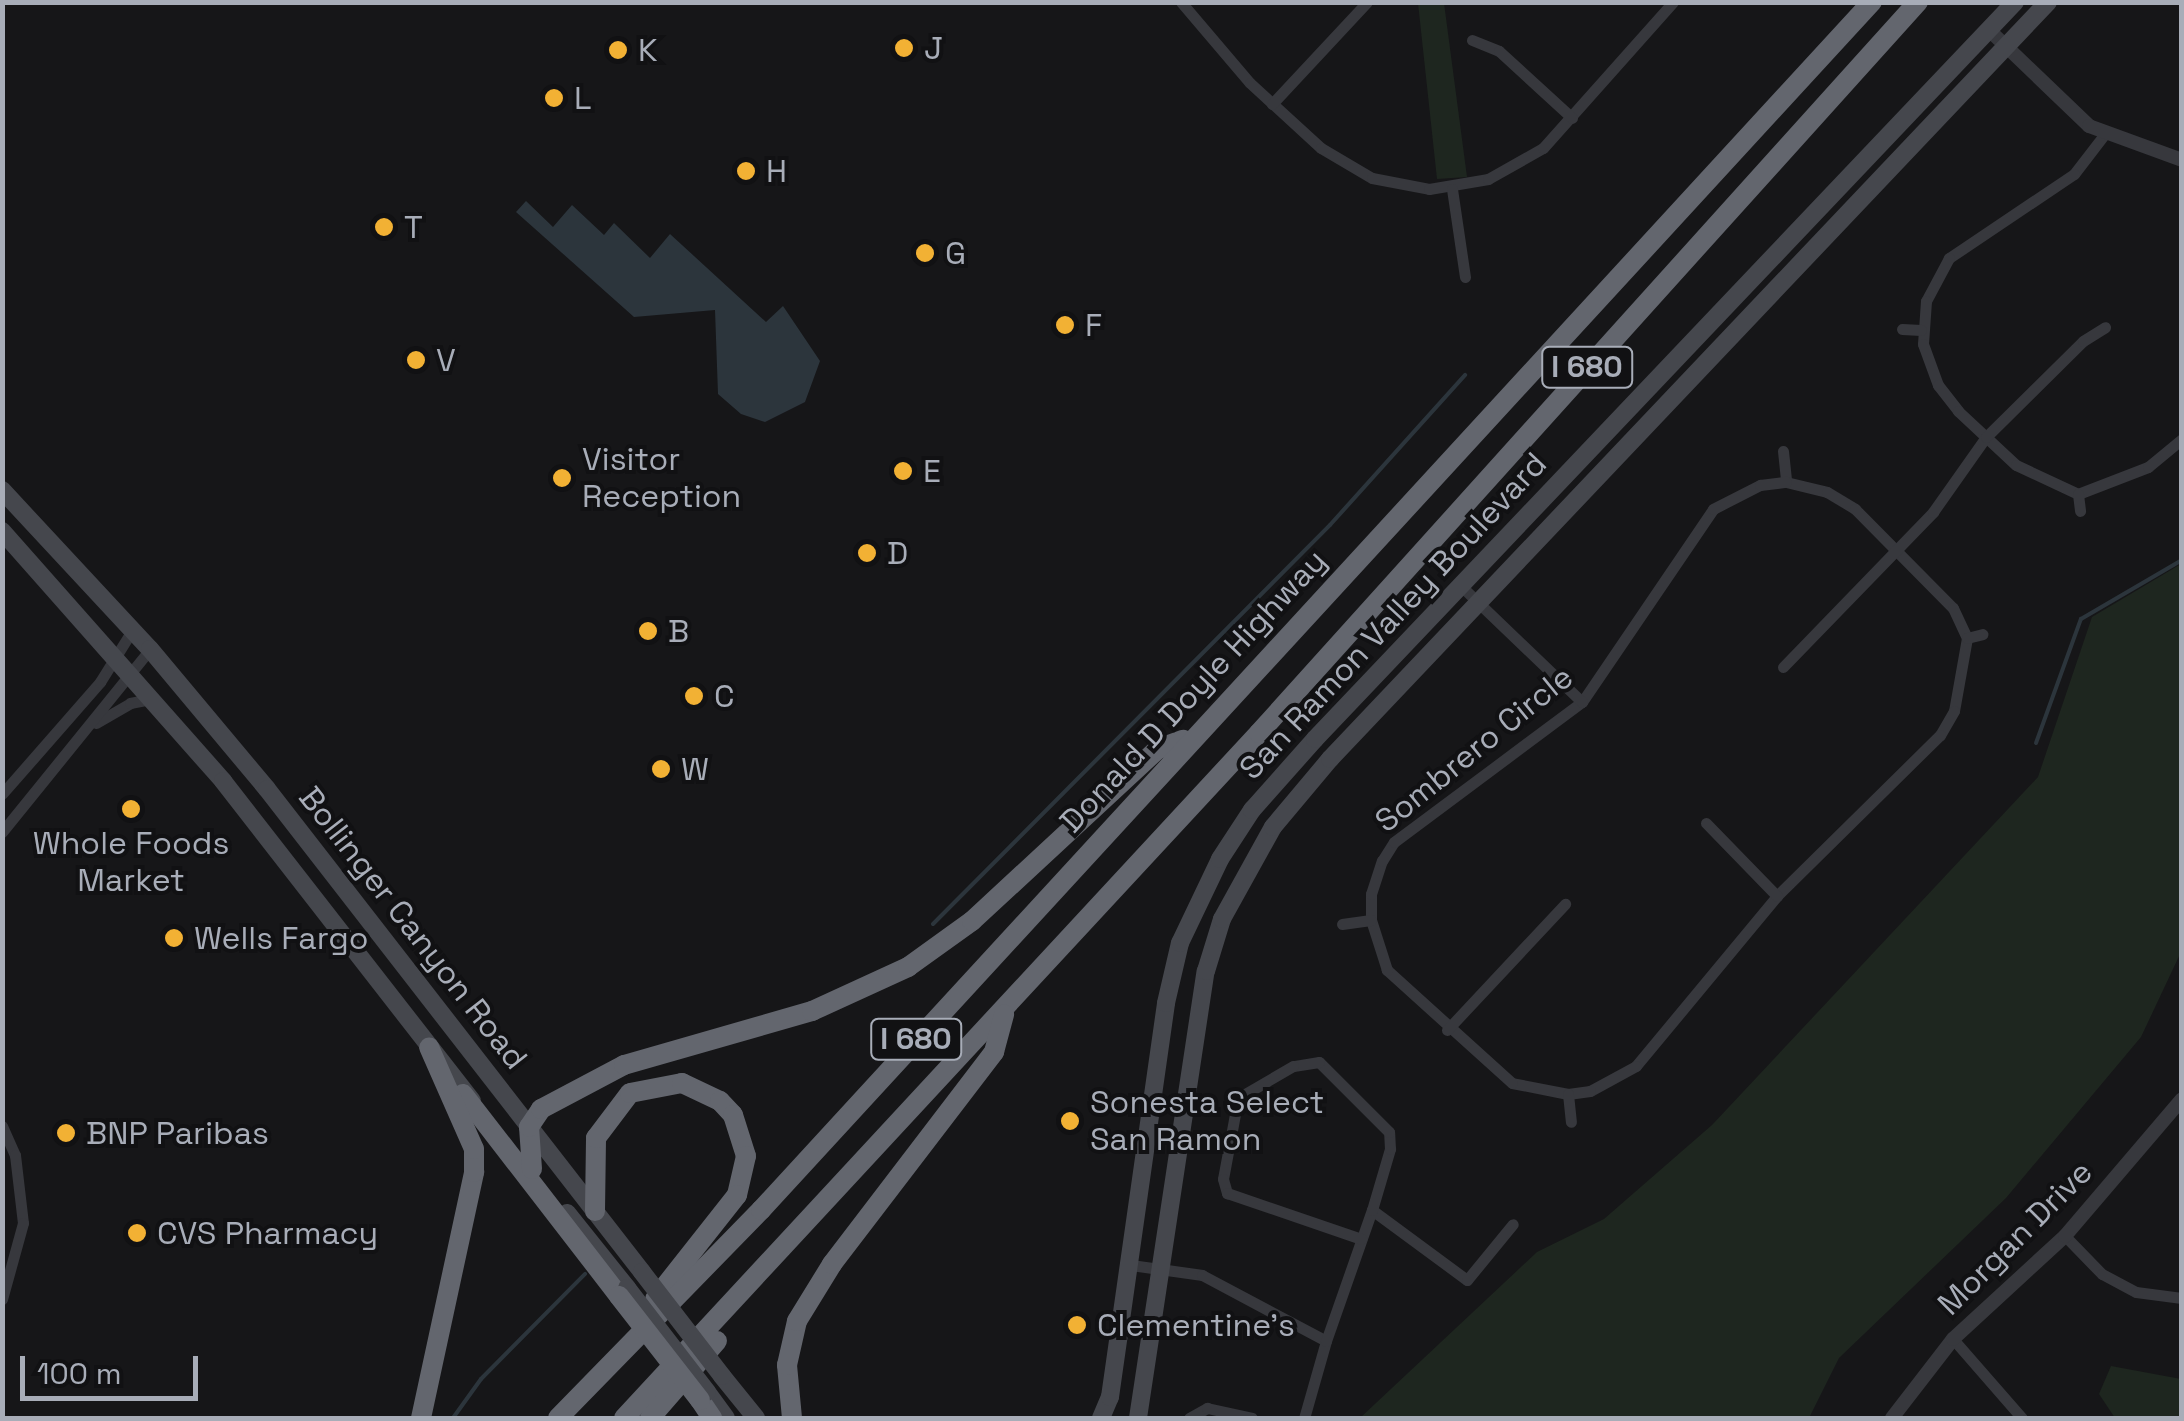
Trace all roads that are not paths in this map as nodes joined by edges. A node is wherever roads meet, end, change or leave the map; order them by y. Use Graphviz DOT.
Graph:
graph roads {
  1 [pos="1181,2"];
  2 [pos="1367,2"];
  3 [pos="1672,2"];
  4 [pos="1872,2"];
  5 [pos="1918,2"];
  6 [pos="2014,2"];
  7 [pos="2048,2"];
  8 [pos="1988,30"];
  9 [pos="1472,40"];
  10 [pos="2006,47"];
  11 [pos="1272,104"];
  12 [pos="1572,118"];
  13 [pos="2104,135"];
  14 [pos="2182,160"];
  15 [pos="1452,189"];
  16 [pos="1465,277"];
  17 [pos="2105,327"];
  18 [pos="1902,329"];
  19 [pos="1921,330"];
  20 [pos="1986,437"];
  21 [pos="2182,439"];
  22 [pos="1783,451"];
  23 [pos="1786,482"];
  24 [pos="2,490"];
  25 [pos="2078,494"];
  26 [pos="2080,512"];
  27 [pos="2,531"];
  28 [pos="1900,550"];
  29 [pos="1460,585"];
  30 [pos="1479,603"];
  31 [pos="133,629"];
  32 [pos="1983,634"];
  33 [pos="1967,638"];
  34 [pos="150,648"];
  35 [pos="115,654"];
  36 [pos="1783,666"];
  37 [pos="131,673"];
  38 [pos="152,699"];
  39 [pos="1582,702"];
  40 [pos="88,728"];
  41 [pos="1189,738"];
  42 [pos="2,794"];
  43 [pos="1706,823"];
  44 [pos="2,832"];
  45 [pos="1778,896"];
  46 [pos="1564,904"];
  47 [pos="1371,920"];
  48 [pos="1342,924"];
  49 [pos="1004,1009"];
  50 [pos="1446,1030"];
  51 [pos="429,1047"];
  52 [pos="460,1087"];
  53 [pos="1568,1094"];
  54 [pos="2182,1099"];
  55 [pos="1570,1122"];
  56 [pos="2,1126"];
  57 [pos="529,1127"];
  58 [pos="532,1169"];
  59 [pos="1372,1210"];
  60 [pos="596,1211"];
  61 [pos="1513,1224"];
  62 [pos="2065,1236"];
  63 [pos="1361,1239"];
  64 [pos="1131,1265"];
  65 [pos="1164,1270"];
  66 [pos="623,1292"];
  67 [pos="2182,1298"];
  68 [pos="2,1299"];
  69 [pos="724,1314"];
  70 [pos="636,1334"];
  71 [pos="1953,1340"];
  72 [pos="1326,1341"];
  73 [pos="703,1396"];
  74 [pos="421,1418"];
  75 [pos="558,1418"];
  76 [pos="624,1418"];
  77 [pos="650,1418"];
  78 [pos="712,1418"];
  79 [pos="726,1418"];
  80 [pos="756,1418"];
  81 [pos="792,1418"];
  82 [pos="1101,1418"];
  83 [pos="1138,1418"];
  84 [pos="1189,1418"];
  85 [pos="1252,1418"];
  86 [pos="1304,1418"];
  87 [pos="1892,1418"];
  88 [pos="2022,1418"];
  1 -- 11 [label="street"];
  2 -- 11 [label="street"];
  3 -- 12 [label="street"];
  4 -- 41 [label="highway, Donald D Doyle Highway / I 680"];
  5 -- 49 [label="highway, I 680"];
  6 -- 8 [label="main road, San Ramon Valley Boulevard"];
  7 -- 10 [label="main road, San Ramon Valley Boulevard"];
  8 -- 10 [label="street"];
  8 -- 29 [label="main road, San Ramon Valley Boulevard"];
  9 -- 12 [label="street"];
  10 -- 13 [label="street"];
  10 -- 30 [label="main road, San Ramon Valley Boulevard"];
  11 -- 15 [label="street"];
  12 -- 15 [label="street"];
  13 -- 14 [label="street"];
  13 -- 19 [label="street"];
  15 -- 16 [label="street"];
  17 -- 20 [label="street"];
  18 -- 19 [label="street"];
  19 -- 20 [label="street"];
  20 -- 25 [label="street"];
  20 -- 28 [label="street"];
  21 -- 25 [label="street"];
  22 -- 23 [label="street"];
  23 -- 28 [label="street"];
  23 -- 39 [label="street, Sombrero Circle"];
  24 -- 31 [label="main road, Bollinger Canyon Road"];
  25 -- 26 [label="street"];
  27 -- 35 [label="main road, Bollinger Canyon Road"];
  28 -- 33 [label="street"];
  28 -- 36 [label="street"];
  29 -- 30 [label="street"];
  29 -- 64 [label="main road, San Ramon Valley Boulevard"];
  30 -- 39 [label="street"];
  30 -- 65 [label="main road, San Ramon Valley Boulevard"];
  31 -- 34 [label="main road, Bollinger Canyon Road"];
  31 -- 35 [label="street"];
  32 -- 33 [label="street"];
  33 -- 45 [label="street"];
  34 -- 37 [label="street"];
  34 -- 57 [label="main road, Bollinger Canyon Road"];
  35 -- 37 [label="main road, Bollinger Canyon Road"];
  35 -- 42 [label="street"];
  37 -- 38 [label="main road, Bollinger Canyon Road"];
  37 -- 40 [label="street"];
  38 -- 40 [label="street"];
  38 -- 51 [label="main road, Bollinger Canyon Road"];
  39 -- 47 [label="street, Sombrero Circle"];
  40 -- 44 [label="street"];
  41 -- 57 [label="highway"];
  41 -- 70 [label="highway, Donald D Doyle Highway / I 680"];
  43 -- 45 [label="street"];
  45 -- 53 [label="street"];
  46 -- 50 [label="street"];
  47 -- 48 [label="street"];
  47 -- 50 [label="street, Sombrero Circle"];
  49 -- 69 [label="highway, I 680"];
  49 -- 81 [label="highway"];
  50 -- 53 [label="street, Sombrero Circle"];
  51 -- 52 [label="main road, Bollinger Canyon Road"];
  51 -- 74 [label="highway"];
  52 -- 58 [label="main road, Bollinger Canyon Road"];
  52 -- 66 [label="highway"];
  53 -- 55 [label="street"];
  54 -- 62 [label="street, Morgan Drive"];
  56 -- 68 [label="street"];
  57 -- 58 [label="highway"];
  57 -- 60 [label="main road, Bollinger Canyon Road"];
  58 -- 66 [label="main road, Bollinger Canyon Road"];
  59 -- 61 [label="street"];
  59 -- 63 [label="street"];
  59 -- 63 [label="street"];
  60 -- 70 [label="highway"];
  60 -- 80 [label="main road, Bollinger Canyon Road, bridge"];
  62 -- 67 [label="street"];
  62 -- 71 [label="street, Morgan Drive"];
  63 -- 72 [label="street"];
  64 -- 65 [label="street"];
  64 -- 82 [label="main road, San Ramon Valley Boulevard"];
  65 -- 72 [label="street"];
  65 -- 83 [label="main road, San Ramon Valley Boulevard"];
  66 -- 73 [label="highway, bridge"];
  69 -- 76 [label="highway, I 680"];
  69 -- 77 [label="highway"];
  70 -- 75 [label="highway, Donald D Doyle Highway / I 680"];
  71 -- 87 [label="street, Morgan Drive"];
  71 -- 88 [label="street"];
  72 -- 86 [label="street"];
  73 -- 78 [label="highway"];
  73 -- 79 [label="main road"];
  84 -- 85 [label="street"];
}
